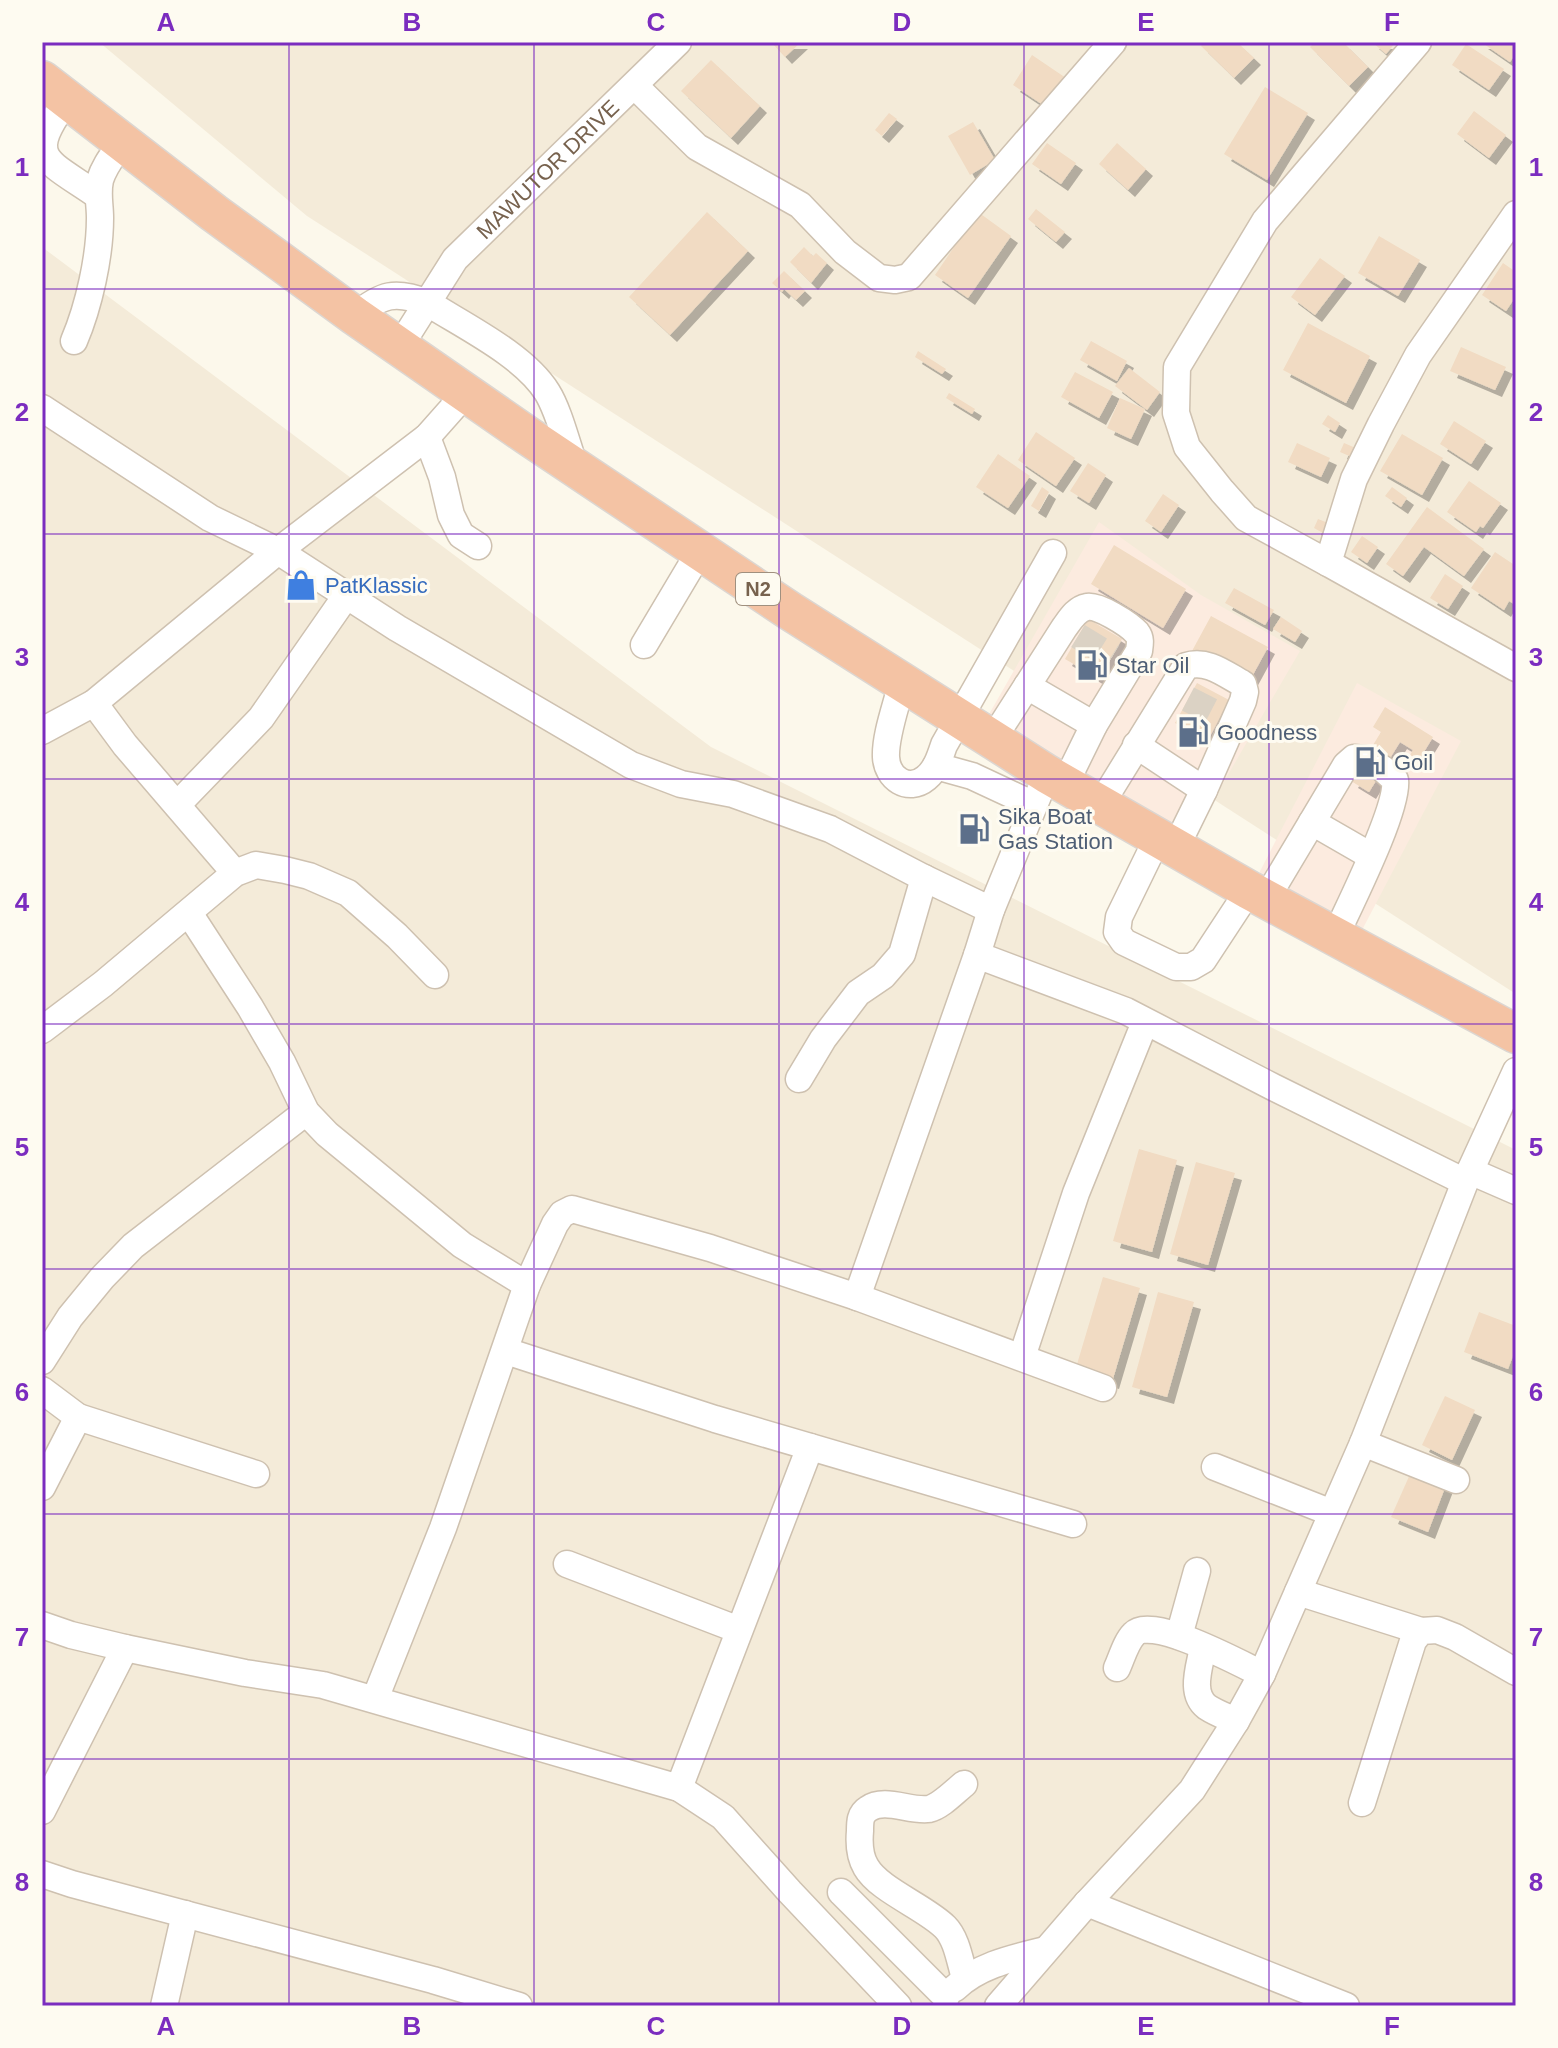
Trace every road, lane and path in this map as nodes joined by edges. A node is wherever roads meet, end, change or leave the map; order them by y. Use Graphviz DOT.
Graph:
graph roads {
  1 [pos="678,42"];
  2 [pos="1113,42"];
  3 [pos="1418,42"];
  4 [pos="635,86"];
  5 [pos="55,90"];
  6 [pos="122,142"];
  7 [pos="97,195"];
  8 [pos="1516,214"];
  9 [pos="428,303"];
  10 [pos="355,316"];
  11 [pos="74,341"];
  12 [pos="400,346"];
  13 [pos="466,393"];
  14 [pos="42,408"];
  15 [pos="427,437"];
  16 [pos="575,467"];
  17 [pos="478,546"];
  18 [pos="278,551"];
  19 [pos="700,551"];
  20 [pos="1053,553"];
  21 [pos="1328,563"];
  22 [pos="346,596"];
  23 [pos="644,645"];
  24 [pos="1512,659"];
  25 [pos="902,682"];
  26 [pos="1027,686"];
  27 [pos="94,703"];
  28 [pos="960,718"];
  29 [pos="1094,725"];
  30 [pos="42,731"];
  31 [pos="993,739"];
  32 [pos="1136,745"];
  33 [pos="936,766"];
  34 [pos="1049,788"];
  35 [pos="1204,790"];
  36 [pos="1101,804"];
  37 [pos="177,805"];
  38 [pos="1312,822"];
  39 [pos="1167,842"];
  40 [pos="1371,856"];
  41 [pos="235,873"];
  42 [pos="924,878"];
  43 [pos="1257,895"];
  44 [pos="991,910"];
  45 [pos="189,913"];
  46 [pos="1335,937"];
  47 [pos="977,955"];
  48 [pos="435,975"];
  49 [pos="1145,1022"];
  50 [pos="1513,1025"];
  51 [pos="42,1030"];
  52 [pos="1516,1071"];
  53 [pos="799,1079"];
  54 [pos="306,1112"];
  55 [pos="1468,1177"];
  56 [pos="1516,1191"];
  57 [pos="527,1285"];
  58 [pos="857,1297"];
  59 [pos="506,1351"];
  60 [pos="1022,1357"];
  61 [pos="42,1361"];
  62 [pos="1103,1388"];
  63 [pos="42,1390"];
  64 [pos="78,1417"];
  65 [pos="1363,1443"];
  66 [pos="810,1447"];
  67 [pos="1215,1467"];
  68 [pos="256,1474"];
  69 [pos="1456,1480"];
  70 [pos="42,1487"];
  71 [pos="1332,1513"];
  72 [pos="1073,1524"];
  73 [pos="567,1564"];
  74 [pos="1197,1571"];
  75 [pos="1298,1592"];
  76 [pos="42,1625"];
  77 [pos="739,1630"];
  78 [pos="1421,1631"];
  79 [pos="1191,1641"];
  80 [pos="125,1648"];
  81 [pos="1117,1668"];
  82 [pos="1516,1672"];
  83 [pos="1262,1674"];
  84 [pos="375,1699"];
  85 [pos="1236,1721"];
  86 [pos="964,1784"];
  87 [pos="679,1788"];
  88 [pos="1362,1803"];
  89 [pos="42,1811"];
  90 [pos="42,1874"];
  91 [pos="841,1892"];
  92 [pos="1087,1903"];
  93 [pos="185,1914"];
  94 [pos="1045,1950"];
  95 [pos="965,1978"];
  96 [pos="942,2002"];
  97 [pos="164,2006"];
  98 [pos="519,2006"];
  99 [pos="898,2006"];
  100 [pos="998,2006"];
  101 [pos="1346,2006"];
  1 -- 4 [label="street, MAWUTOR DRIVE"];
  2 -- 4 [label="street"];
  3 -- 21 [label="street"];
  4 -- 9 [label="street, MAWUTOR DRIVE"];
  5 -- 6 [label="highway, N2"];
  5 -- 7 [label="street"];
  6 -- 7 [label="street"];
  6 -- 10 [label="highway, N2"];
  7 -- 11 [label="street"];
  8 -- 21 [label="street"];
  9 -- 10 [label="street"];
  9 -- 12 [label="street, MAWUTOR DRIVE"];
  9 -- 16 [label="street"];
  10 -- 12 [label="highway, N2"];
  12 -- 13 [label="highway, N2"];
  13 -- 15 [label="street"];
  13 -- 16 [label="highway, N2"];
  14 -- 18 [label="street"];
  15 -- 17 [label="street"];
  15 -- 18 [label="street"];
  16 -- 19 [label="highway, N2"];
  18 -- 22 [label="street"];
  18 -- 27 [label="street"];
  19 -- 23 [label="street"];
  19 -- 25 [label="highway, N2"];
  20 -- 28 [label="street"];
  21 -- 24 [label="street"];
  22 -- 37 [label="street"];
  22 -- 42 [label="street"];
  25 -- 28 [label="highway, N2"];
  25 -- 33 [label="street"];
  26 -- 29 [label="street"];
  26 -- 29 [label="street"];
  26 -- 31 [label="street"];
  27 -- 30 [label="street"];
  27 -- 37 [label="street"];
  28 -- 31 [label="highway, N2"];
  28 -- 33 [label="street"];
  29 -- 34 [label="street"];
  31 -- 34 [label="highway, N2"];
  32 -- 35 [label="street"];
  32 -- 35 [label="street"];
  32 -- 36 [label="street"];
  33 -- 34 [label="street"];
  34 -- 36 [label="highway, N2"];
  34 -- 44 [label="street"];
  35 -- 39 [label="street"];
  36 -- 39 [label="highway, N2"];
  37 -- 41 [label="street"];
  38 -- 40 [label="street"];
  38 -- 40 [label="street"];
  38 -- 43 [label="street"];
  39 -- 43 [label="highway, N2"];
  39 -- 43 [label="street"];
  40 -- 46 [label="street"];
  41 -- 45 [label="street"];
  41 -- 48 [label="street"];
  42 -- 44 [label="street"];
  42 -- 53 [label="street"];
  43 -- 46 [label="highway, N2"];
  44 -- 47 [label="street"];
  45 -- 51 [label="street"];
  45 -- 54 [label="street"];
  46 -- 50 [label="highway, N2"];
  47 -- 49 [label="street"];
  47 -- 58 [label="street"];
  49 -- 55 [label="street"];
  49 -- 60 [label="street"];
  52 -- 55 [label="street"];
  54 -- 57 [label="street"];
  54 -- 61 [label="street"];
  55 -- 56 [label="street"];
  55 -- 65 [label="street"];
  57 -- 58 [label="street"];
  57 -- 59 [label="street"];
  58 -- 60 [label="street"];
  59 -- 66 [label="street"];
  59 -- 84 [label="street"];
  60 -- 62 [label="street"];
  63 -- 64 [label="street"];
  64 -- 68 [label="street"];
  64 -- 70 [label="street"];
  65 -- 69 [label="street"];
  65 -- 71 [label="street"];
  66 -- 72 [label="street"];
  66 -- 77 [label="street"];
  67 -- 71 [label="street"];
  71 -- 75 [label="street"];
  73 -- 77 [label="street"];
  74 -- 79 [label="street"];
  75 -- 78 [label="street"];
  75 -- 83 [label="street"];
  76 -- 80 [label="street"];
  77 -- 87 [label="street"];
  78 -- 82 [label="street"];
  78 -- 88 [label="street"];
  79 -- 81 [label="street"];
  79 -- 83 [label="street"];
  79 -- 85 [label="street"];
  80 -- 84 [label="street"];
  80 -- 89 [label="street"];
  83 -- 85 [label="street"];
  84 -- 87 [label="street"];
  85 -- 92 [label="street"];
  86 -- 95 [label="street"];
  87 -- 99 [label="street"];
  90 -- 93 [label="street"];
  91 -- 96 [label="street"];
  92 -- 94 [label="street"];
  92 -- 101 [label="street"];
  93 -- 97 [label="street"];
  93 -- 98 [label="street"];
  94 -- 95 [label="street"];
  94 -- 100 [label="street"];
  95 -- 96 [label="street"];
}
